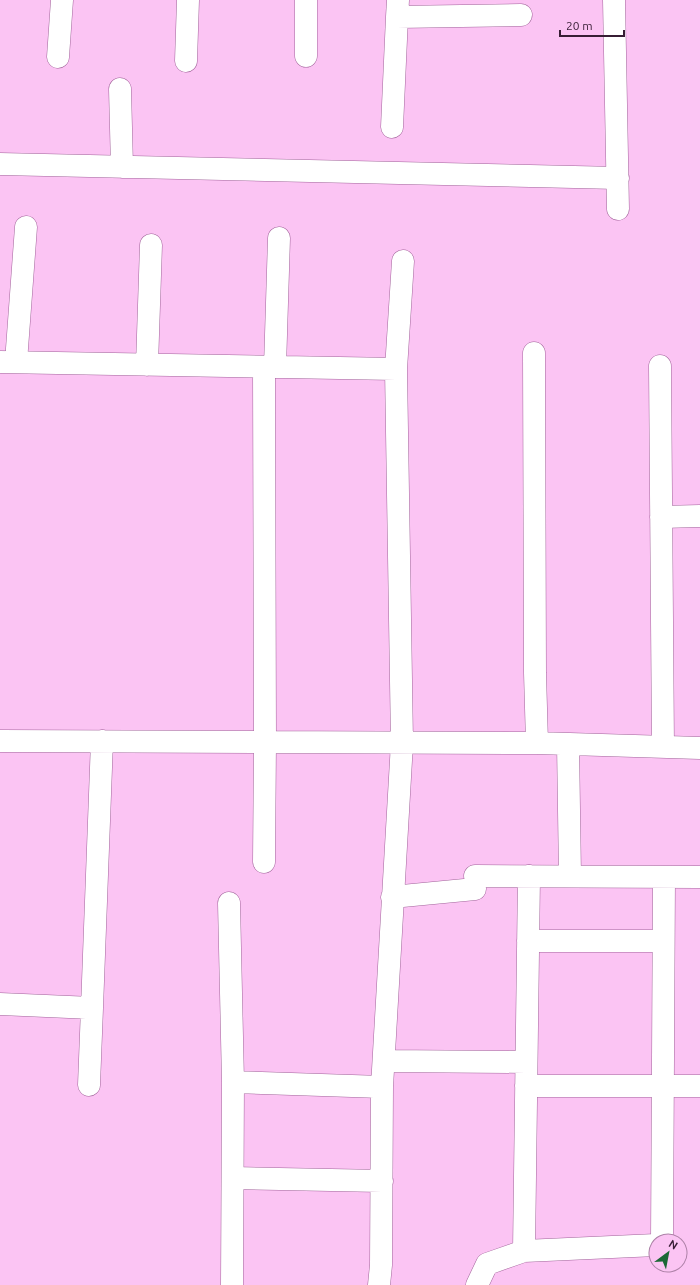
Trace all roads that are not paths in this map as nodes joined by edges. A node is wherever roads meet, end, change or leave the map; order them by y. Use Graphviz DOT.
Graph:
graph roads {
  1 [pos="62,0"];
  2 [pos="188,0"];
  3 [pos="306,0"];
  4 [pos="614,0"];
  5 [pos="398,9"];
  6 [pos="521,15"];
  7 [pos="306,56"];
  8 [pos="58,57"];
  9 [pos="186,61"];
  10 [pos="120,89"];
  11 [pos="392,127"];
  12 [pos="0,164"];
  13 [pos="122,167"];
  14 [pos="618,178"];
  15 [pos="618,209"];
  16 [pos="26,227"];
  17 [pos="279,238"];
  18 [pos="150,245"];
  19 [pos="403,261"];
  20 [pos="534,353"];
  21 [pos="8,362"];
  22 [pos="147,364"];
  23 [pos="660,366"];
  24 [pos="270,367"];
  25 [pos="396,369"];
  26 [pos="700,516"];
  27 [pos="662,517"];
  28 [pos="0,741"];
  29 [pos="102,741"];
  30 [pos="265,743"];
  31 [pos="402,743"];
  32 [pos="537,743"];
  33 [pos="568,744"];
  34 [pos="663,747"];
  35 [pos="700,748"];
  36 [pos="264,862"];
  37 [pos="529,876"];
  38 [pos="570,876"];
  39 [pos="664,877"];
  40 [pos="700,877"];
  41 [pos="392,897"];
  42 [pos="228,902"];
  43 [pos="528,941"];
  44 [pos="663,941"];
  45 [pos="0,1004"];
  46 [pos="92,1008"];
  47 [pos="384,1061"];
  48 [pos="526,1062"];
  49 [pos="233,1082"];
  50 [pos="88,1085"];
  51 [pos="526,1086"];
  52 [pos="662,1086"];
  53 [pos="700,1086"];
  54 [pos="382,1087"];
  55 [pos="234,1178"];
  56 [pos="382,1181"];
  57 [pos="662,1233"];
  58 [pos="648,1245"];
  59 [pos="524,1251"];
  60 [pos="232,1285"];
  61 [pos="379,1285"];
  62 [pos="477,1285"];
  1 -- 8 [label="street"];
  2 -- 9 [label="street"];
  3 -- 7 [label="street"];
  4 -- 14 [label="street"];
  5 -- 6 [label="street"];
  5 -- 11 [label="street"];
  10 -- 13 [label="street"];
  12 -- 13 [label="street"];
  13 -- 14 [label="street"];
  14 -- 15 [label="street"];
  16 -- 21 [label="street"];
  17 -- 24 [label="street"];
  18 -- 22 [label="street"];
  19 -- 25 [label="street"];
  20 -- 32 [label="street"];
  21 -- 22 [label="street"];
  22 -- 24 [label="street"];
  23 -- 27 [label="street"];
  24 -- 25 [label="street"];
  24 -- 30 [label="street"];
  25 -- 31 [label="street"];
  26 -- 27 [label="street"];
  27 -- 34 [label="street"];
  28 -- 29 [label="street"];
  29 -- 30 [label="street"];
  29 -- 46 [label="street"];
  30 -- 31 [label="street"];
  30 -- 36 [label="street"];
  31 -- 32 [label="street"];
  31 -- 41 [label="street"];
  32 -- 33 [label="street"];
  33 -- 34 [label="street"];
  33 -- 38 [label="street"];
  34 -- 35 [label="street"];
  37 -- 38 [label="street"];
  37 -- 41 [label="street"];
  37 -- 43 [label="street"];
  38 -- 39 [label="street"];
  39 -- 40 [label="street"];
  39 -- 44 [label="street"];
  41 -- 47 [label="street"];
  42 -- 49 [label="street"];
  43 -- 44 [label="street"];
  43 -- 48 [label="street"];
  44 -- 52 [label="street"];
  45 -- 46 [label="street"];
  46 -- 50 [label="street"];
  47 -- 48 [label="street"];
  47 -- 54 [label="street"];
  48 -- 51 [label="street"];
  49 -- 54 [label="street"];
  49 -- 55 [label="street"];
  51 -- 52 [label="street"];
  51 -- 59 [label="street"];
  52 -- 53 [label="street"];
  52 -- 57 [label="street"];
  54 -- 56 [label="street"];
  55 -- 56 [label="street"];
  55 -- 60 [label="street"];
  56 -- 61 [label="street"];
  58 -- 59 [label="street"];
  59 -- 62 [label="street"];
}
